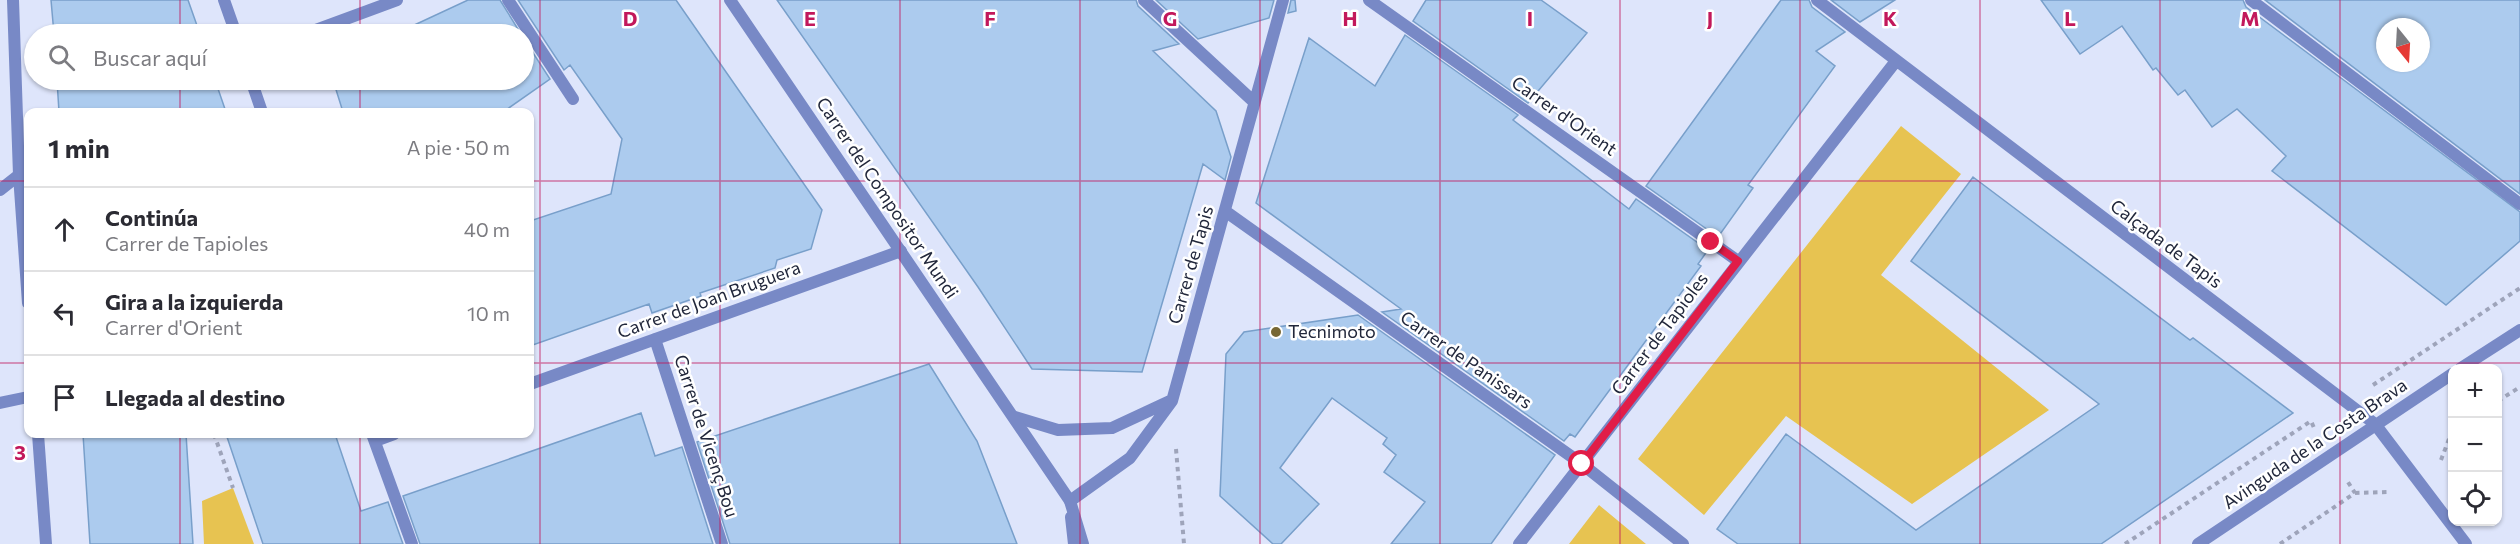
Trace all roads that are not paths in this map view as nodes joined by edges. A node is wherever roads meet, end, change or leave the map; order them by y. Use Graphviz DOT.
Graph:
graph roads {
  1 [pos="13,0"];
  2 [pos="224,0"];
  3 [pos="508,0"];
  4 [pos="730,0"];
  5 [pos="1144,0"];
  6 [pos="1283,0"];
  7 [pos="1369,0"];
  8 [pos="1817,0"];
  9 [pos="2252,0"];
  10 [pos="392,1"];
  11 [pos="232,24"];
  12 [pos="331,24"];
  13 [pos="524,24"];
  14 [pos="534,40"];
  15 [pos="1896,61"];
  16 [pos="254,90"];
  17 [pos="573,99"];
  18 [pos="1253,101"];
  19 [pos="261,108"];
  20 [pos="19,175"];
  21 [pos="0,190"];
  22 [pos="2520,204"];
  23 [pos="1225,211"];
  24 [pos="24,246"];
  25 [pos="902,251"];
  26 [pos="1738,261"];
  27 [pos="2520,330"];
  28 [pos="655,339"];
  29 [pos="2469,364"];
  30 [pos="2448,377"];
  31 [pos="534,380"];
  32 [pos="24,398"];
  33 [pos="1172,401"];
  34 [pos="0,403"];
  35 [pos="1015,417"];
  36 [pos="2375,424"];
  37 [pos="38,438"];
  38 [pos="374,438"];
  39 [pos="1582,464"];
  40 [pos="1070,501"];
  41 [pos="46,544"];
  42 [pos="412,544"];
  43 [pos="722,544"];
  44 [pos="1074,544"];
  45 [pos="1083,544"];
  46 [pos="1519,544"];
  47 [pos="1683,544"];
  48 [pos="2198,544"];
  49 [pos="2466,544"];
  1 -- 20 [label="street"];
  2 -- 11 [label="street"];
  3 -- 13 [label="street"];
  4 -- 25 [label="street, Carrer del Compositor Mundi"];
  5 -- 18 [label="street"];
  6 -- 18 [label="street, Carrer de Tapis"];
  7 -- 26 [label="street, Carrer d'Orient"];
  8 -- 15 [label="street, Calçada de Tapis"];
  9 -- 22 [label="street"];
  10 -- 12 [label="street"];
  14 -- 17 [label="street"];
  15 -- 26 [label="street, Carrer de Tapioles"];
  15 -- 36 [label="street, Calçada de Tapis"];
  16 -- 19 [label="street"];
  18 -- 23 [label="street, Carrer de Tapis"];
  20 -- 21 [label="street"];
  20 -- 24 [label="street"];
  23 -- 33 [label="street, Carrer de Tapis"];
  23 -- 39 [label="street, Carrer de Panissars"];
  25 -- 28 [label="street, Carrer de Joan Bruguera"];
  25 -- 35 [label="street, Carrer del Compositor Mundi"];
  26 -- 39 [label="street, Carrer de Tapioles"];
  27 -- 29 [label="street"];
  28 -- 31 [label="street, Carrer de Joan Bruguera"];
  28 -- 43 [label="street, Carrer de Vicenç Bou"];
  30 -- 36 [label="street, Avinguda de la Costa Brava"];
  32 -- 34 [label="street"];
  33 -- 35 [label="street"];
  33 -- 40 [label="street, Carrer de Tapis"];
  35 -- 40 [label="street"];
  36 -- 48 [label="street, Avinguda de la Costa Brava"];
  36 -- 49 [label="street, Calçada de Tapis"];
  37 -- 41 [label="street"];
  38 -- 42 [label="street"];
  39 -- 46 [label="street, Carrer de Tapioles"];
  39 -- 47 [label="street, Carrer de Panissars"];
  40 -- 44 [label="street"];
  40 -- 45 [label="street"];
}
